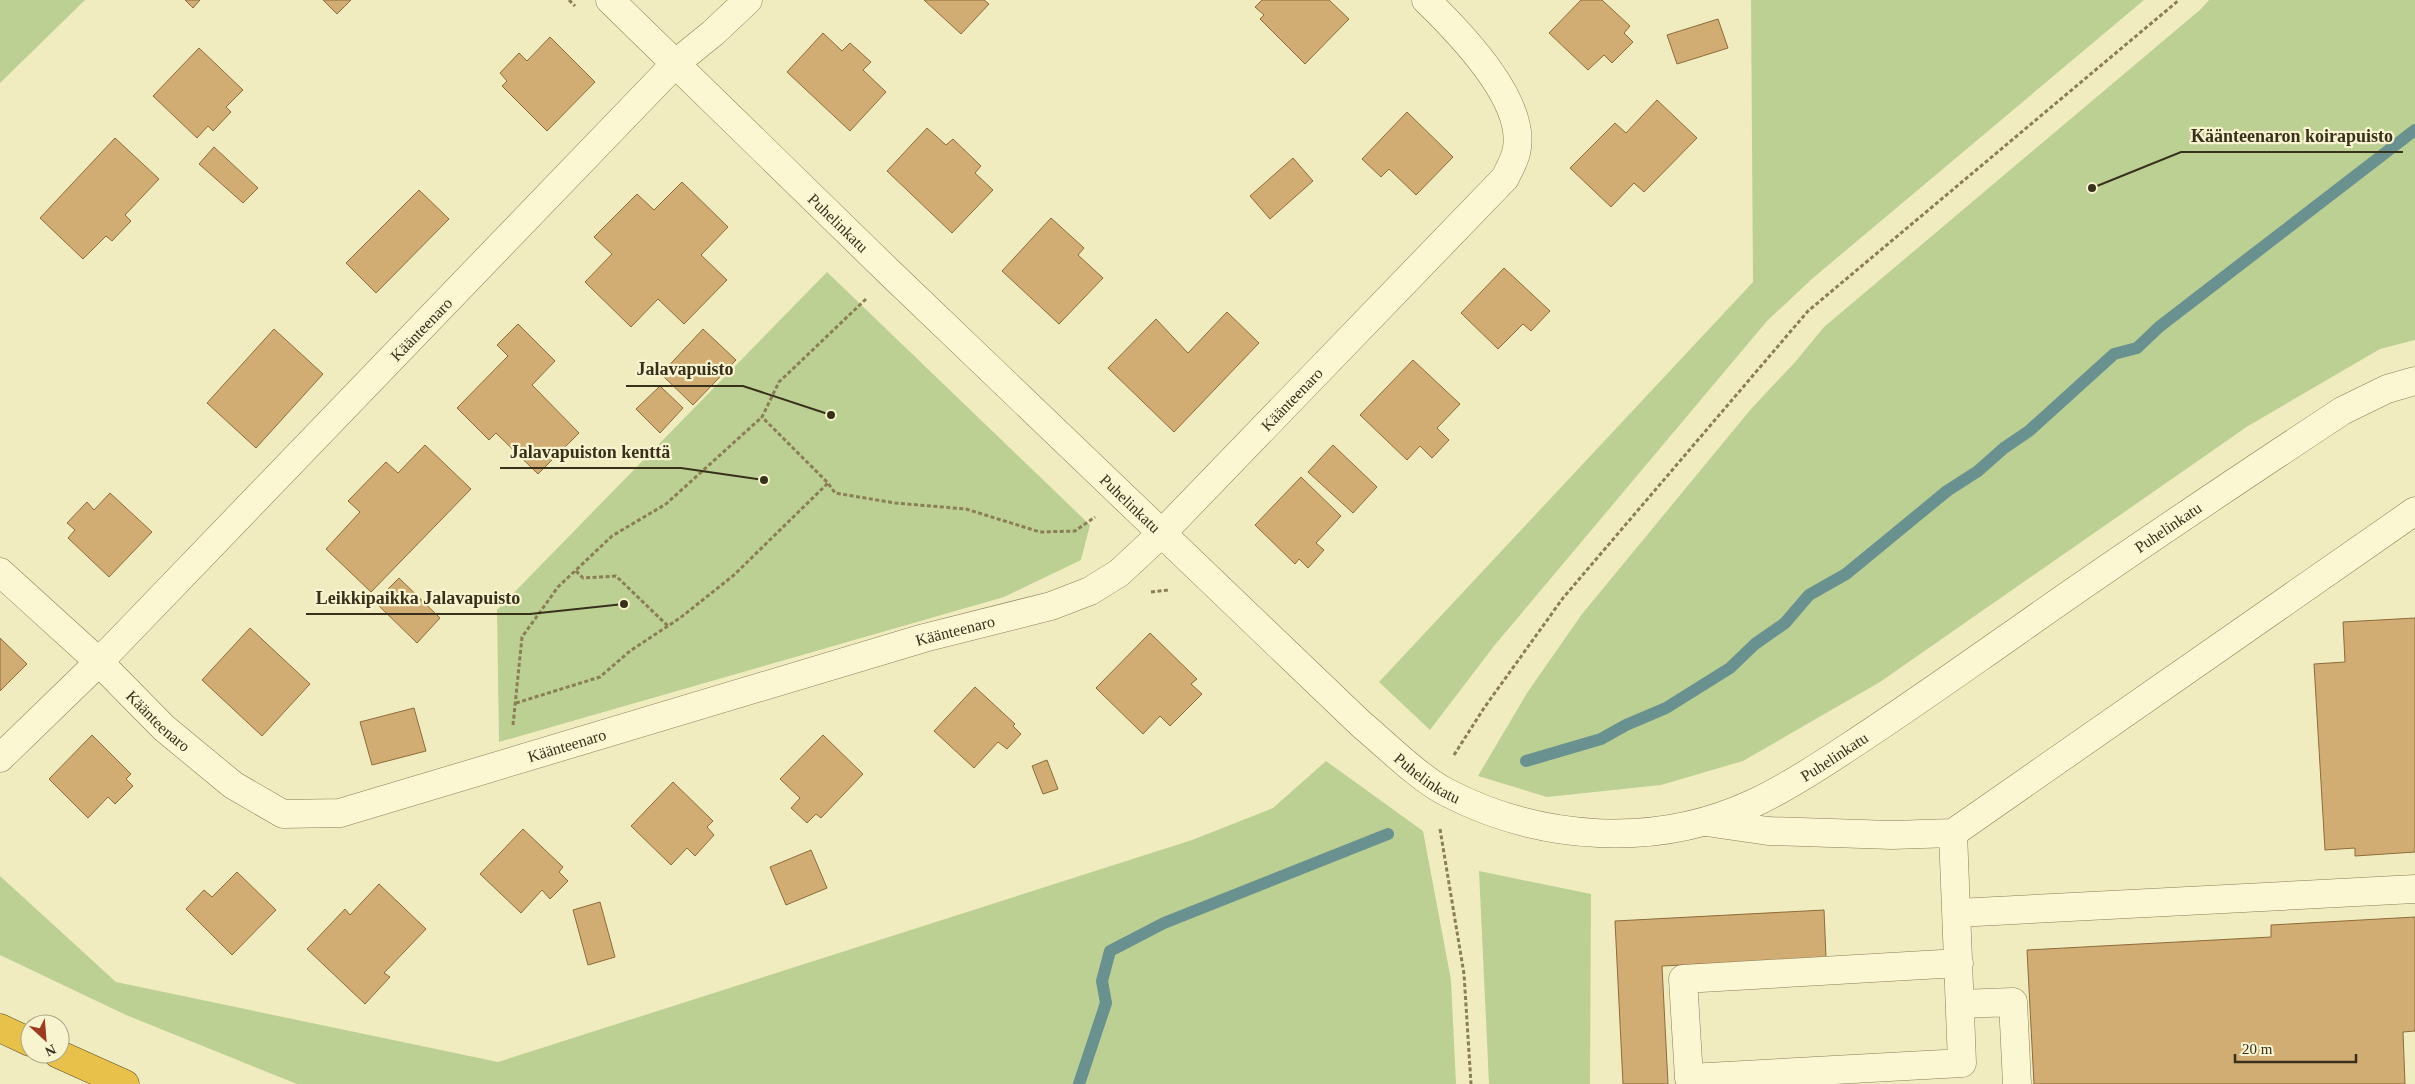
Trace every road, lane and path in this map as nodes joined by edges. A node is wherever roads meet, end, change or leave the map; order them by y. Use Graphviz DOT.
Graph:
graph roads {
  1 [pos="610,0"];
  2 [pos="748,0"];
  3 [pos="1426,0"];
  4 [pos="2179,0"];
  5 [pos="676,63"];
  6 [pos="861,304"];
  7 [pos="2415,381"];
  8 [pos="762,417"];
  9 [pos="828,483"];
  10 [pos="2415,510"];
  11 [pos="1099,514"];
  12 [pos="1163,532"];
  13 [pos="576,570"];
  14 [pos="0,572"];
  15 [pos="668,626"];
  16 [pos="99,662"];
  17 [pos="516,703"];
  18 [pos="1456,751"];
  19 [pos="0,758"];
  20 [pos="509,763"];
  21 [pos="1439,820"];
  22 [pos="1704,822"];
  23 [pos="1954,833"];
  24 [pos="2415,889"];
  25 [pos="1956,913"];
  26 [pos="1959,963"];
  27 [pos="1960,1004"];
  28 [pos="0,1028"];
  29 [pos="20,1037"];
  30 [pos="70,1059"];
  31 [pos="125,1084"];
  32 [pos="1471,1084"];
  33 [pos="2017,1084"];
  1 -- 5 [label="street, Puhelinkatu"];
  2 -- 5 [label="street, Käänteenaro"];
  3 -- 12 [label="street, Käänteenaro"];
  4 -- 18 [label="path"];
  5 -- 12 [label="street, Puhelinkatu"];
  5 -- 16 [label="street, Käänteenaro"];
  6 -- 8 [label="path"];
  7 -- 22 [label="street, Puhelinkatu"];
  8 -- 9 [label="path"];
  8 -- 13 [label="path"];
  9 -- 11 [label="path"];
  9 -- 15 [label="path"];
  10 -- 23 [label="street"];
  12 -- 20 [label="street, Käänteenaro"];
  12 -- 22 [label="street, Puhelinkatu"];
  13 -- 15 [label="path"];
  13 -- 17 [label="path"];
  14 -- 16 [label="street, Käänteenaro"];
  15 -- 17 [label="path"];
  16 -- 19 [label="street"];
  16 -- 20 [label="street, Käänteenaro"];
  17 -- 20 [label="path"];
  21 -- 32 [label="path"];
  22 -- 23 [label="street"];
  23 -- 25 [label="street"];
  24 -- 25 [label="street"];
  25 -- 26 [label="street"];
  26 -- 27 [label="street"];
  26 -- 27 [label="street"];
  27 -- 33 [label="street"];
  28 -- 29 [label="highway"];
  30 -- 31 [label="highway"];
}
